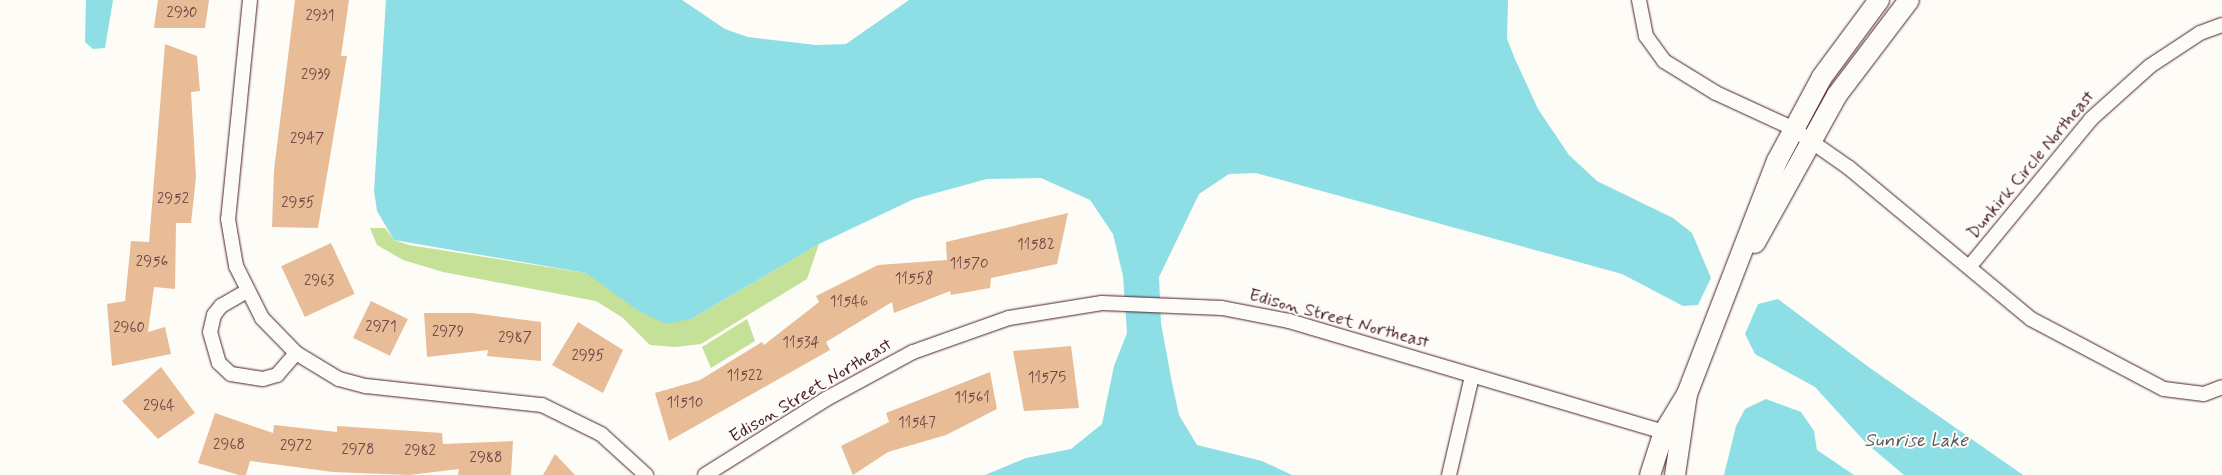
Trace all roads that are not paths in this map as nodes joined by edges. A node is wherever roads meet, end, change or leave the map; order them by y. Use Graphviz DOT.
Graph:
graph roads {
  1 [pos="250,0"];
  2 [pos="1639,0"];
  3 [pos="1879,0"];
  4 [pos="1909,0"];
  5 [pos="2222,25"];
  6 [pos="1792,128"];
  7 [pos="1811,144"];
  8 [pos="1744,255"];
  9 [pos="1970,266"];
  10 [pos="247,291"];
  11 [pos="296,353"];
  12 [pos="1472,376"];
  13 [pos="2222,387"];
  14 [pos="1688,394"];
  15 [pos="1664,432"];
  16 [pos="646,475"];
  17 [pos="706,475"];
  18 [pos="1449,475"];
  19 [pos="1650,475"];
  20 [pos="1676,475"];
  1 -- 10 [label="street"];
  2 -- 6 [label="street, Dunkirk Circle Northeast"];
  3 -- 6 [label="street"];
  4 -- 7 [label="street"];
  5 -- 9 [label="street, Dunkirk Circle Northeast"];
  6 -- 7 [label="street, Dunkirk Circle Northeast"];
  6 -- 8 [label="street"];
  7 -- 8 [label="street"];
  7 -- 9 [label="street, Dunkirk Circle Northeast"];
  8 -- 14 [label="street"];
  9 -- 13 [label="street, Dunkirk Circle Northeast"];
  10 -- 11 [label="street"];
  10 -- 11 [label="street"];
  11 -- 16 [label="street"];
  12 -- 15 [label="street, Edison Street Northeast"];
  12 -- 17 [label="street, Edison Street Northeast"];
  12 -- 18 [label="street"];
  14 -- 15 [label="street"];
  14 -- 20 [label="street"];
  15 -- 19 [label="street"];
}
